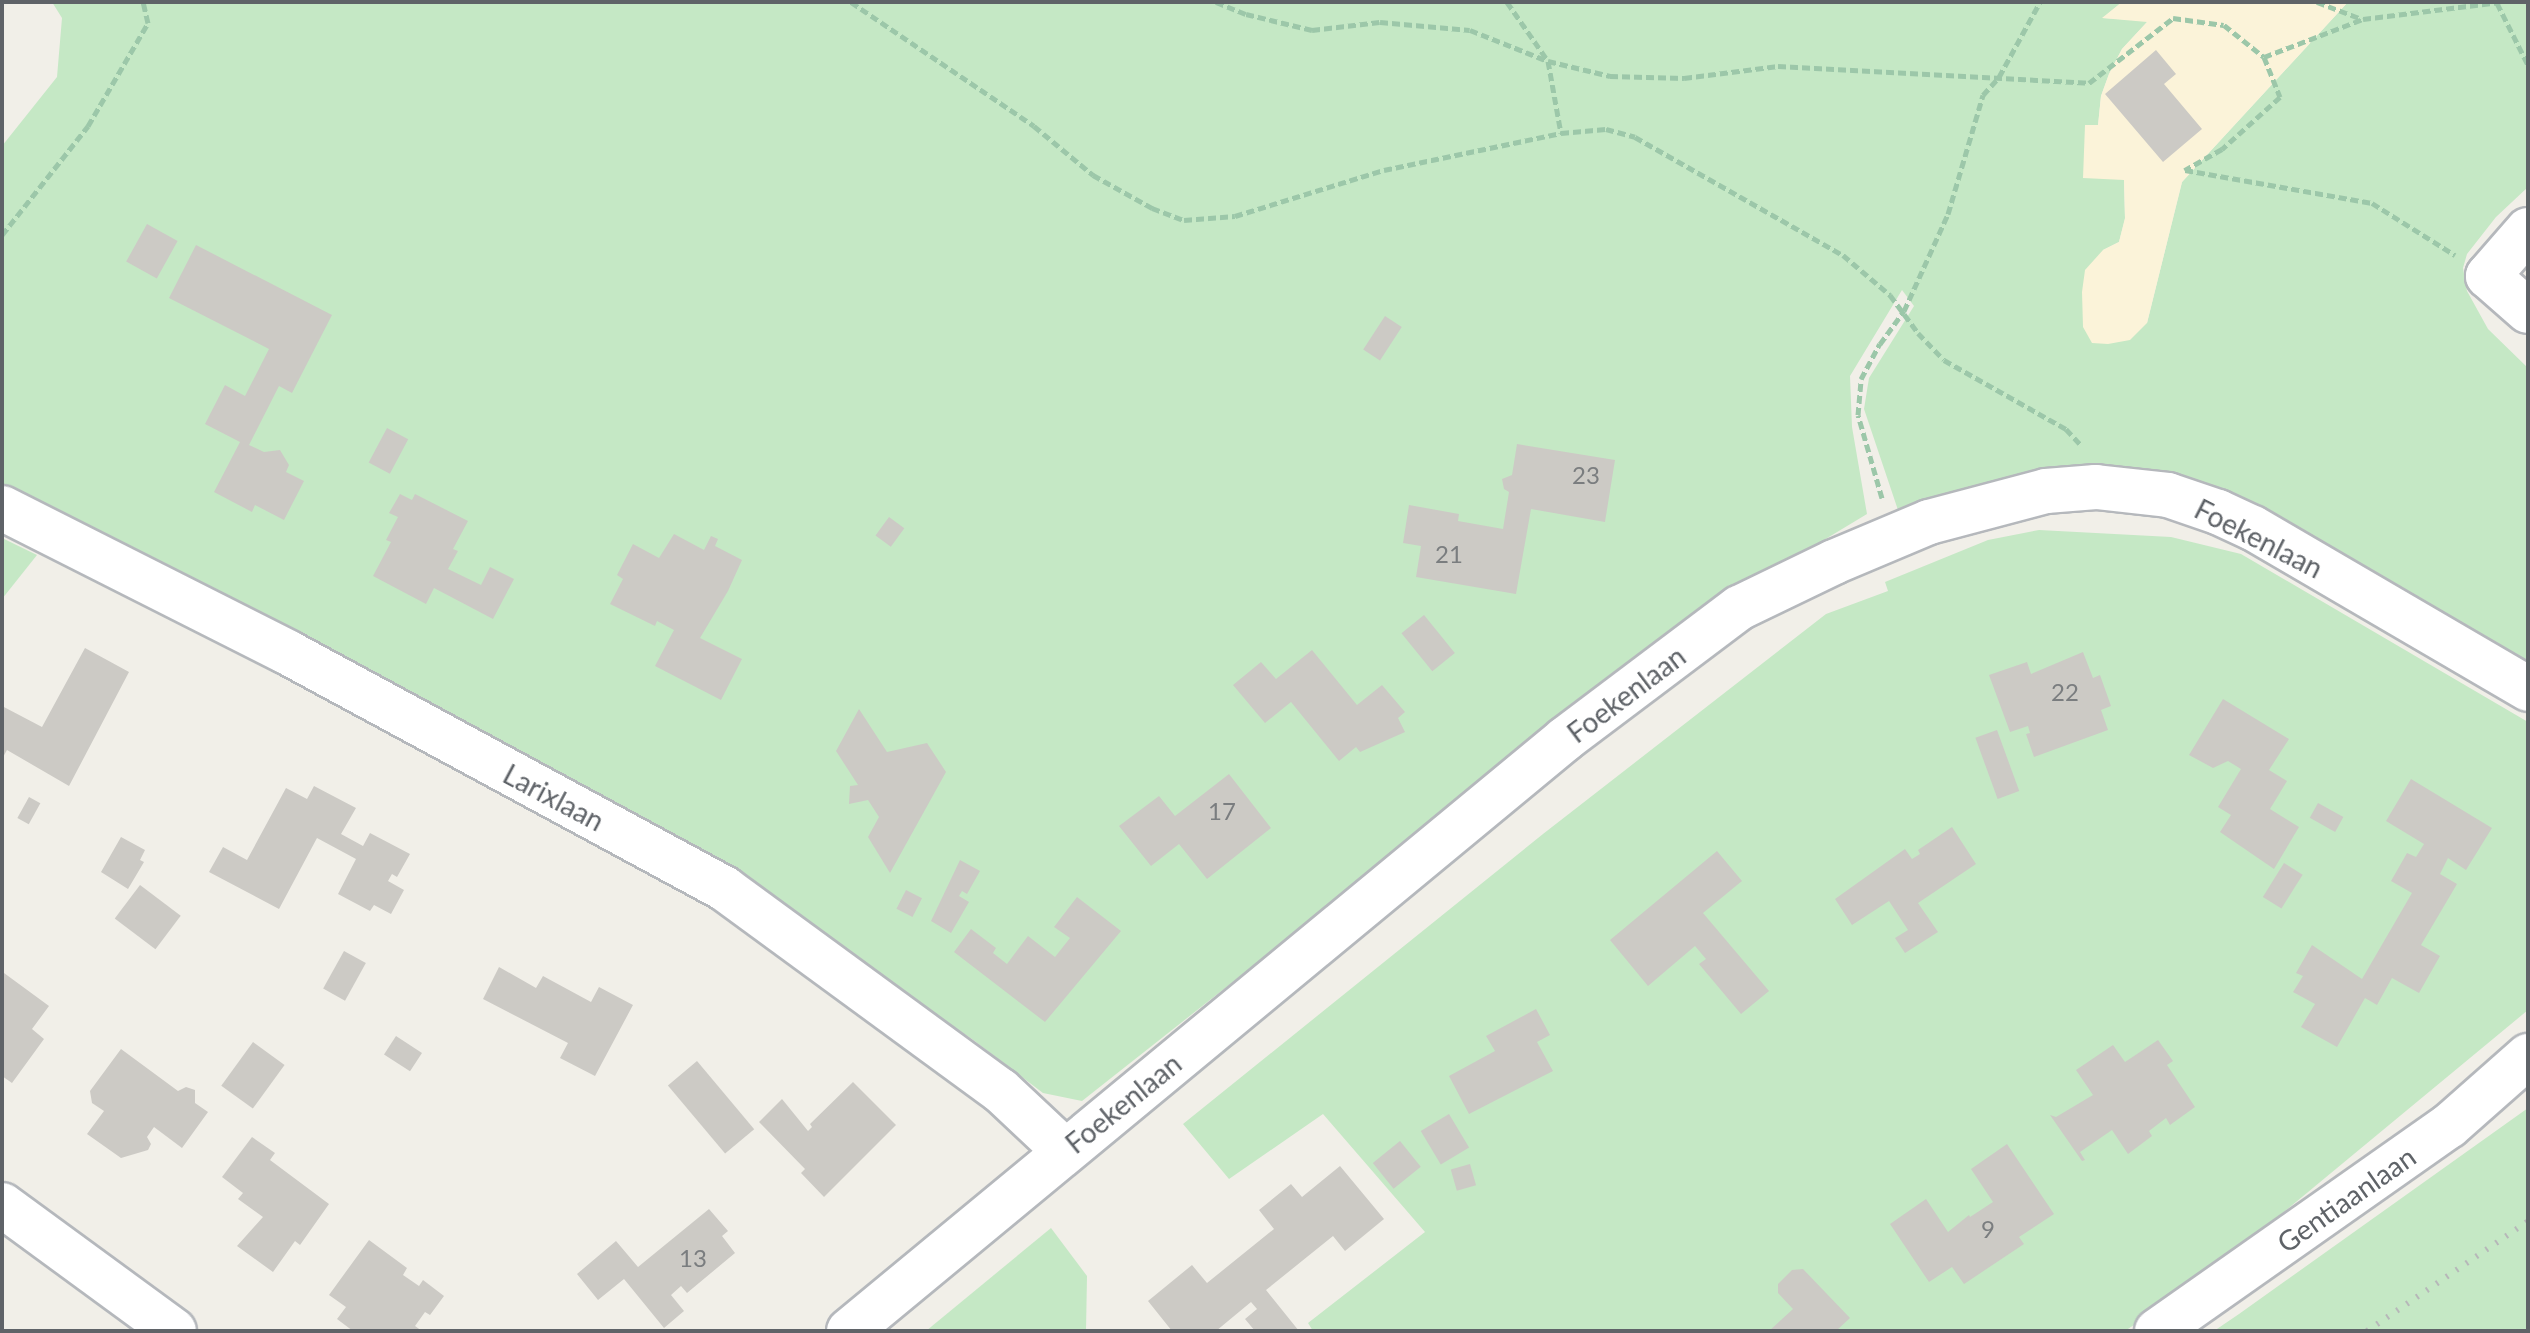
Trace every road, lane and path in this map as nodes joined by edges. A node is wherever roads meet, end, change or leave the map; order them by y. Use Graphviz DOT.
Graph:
graph roads {
  1 [pos="143,2"];
  2 [pos="851,2"];
  3 [pos="1216,2"];
  4 [pos="1507,2"];
  5 [pos="2040,2"];
  6 [pos="2317,2"];
  7 [pos="2498,2"];
  8 [pos="2363,19"];
  9 [pos="2264,57"];
  10 [pos="1548,61"];
  11 [pos="2528,65"];
  12 [pos="1999,77"];
  13 [pos="1561,133"];
  14 [pos="2528,230"];
  15 [pos="2,235"];
  16 [pos="2488,276"];
  17 [pos="1904,311"];
  18 [pos="2528,311"];
  19 [pos="2096,487"];
  20 [pos="2,508"];
  21 [pos="1894,537"];
  22 [pos="2528,689"];
  23 [pos="2528,1056"];
  24 [pos="1065,1151"];
  25 [pos="2,1205"];
  26 [pos="174,1331"];
  27 [pos="849,1331"];
  28 [pos="2157,1331"];
  1 -- 15 [label="path"];
  2 -- 13 [label="path"];
  3 -- 10 [label="path"];
  4 -- 10 [label="path"];
  5 -- 12 [label="path"];
  6 -- 8 [label="path"];
  7 -- 8 [label="path"];
  7 -- 11 [label="path"];
  8 -- 9 [label="path"];
  9 -- 12 [label="path"];
  9 -- 16 [label="path"];
  10 -- 12 [label="path"];
  10 -- 13 [label="path"];
  12 -- 17 [label="path"];
  13 -- 17 [label="path"];
  14 -- 16 [label="street"];
  16 -- 18 [label="street"];
  17 -- 19 [label="path"];
  17 -- 21 [label="path"];
  19 -- 21 [label="street, Foekenlaan"];
  19 -- 22 [label="street, Foekenlaan"];
  20 -- 24 [label="street, Larixlaan"];
  21 -- 24 [label="street, Foekenlaan"];
  23 -- 28 [label="street, Gentiaanlaan"];
  24 -- 27 [label="street, Foekenlaan"];
  25 -- 26 [label="street"];
}
